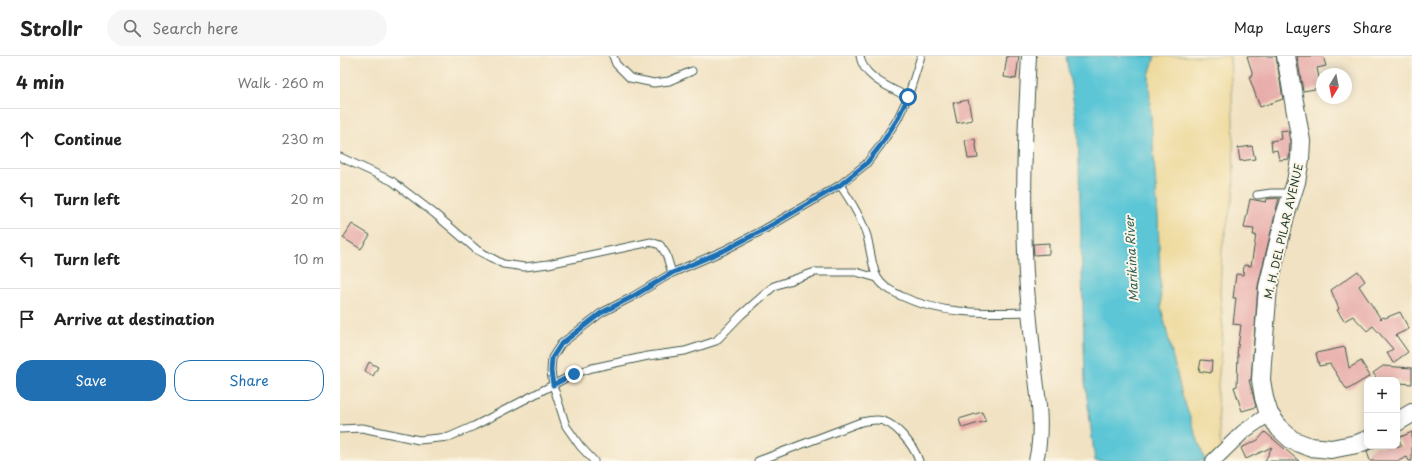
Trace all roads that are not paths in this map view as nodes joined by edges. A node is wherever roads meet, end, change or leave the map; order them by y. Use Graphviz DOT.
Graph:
graph roads {
  1 [pos="613,56"];
  2 [pos="860,56"];
  3 [pos="921,56"];
  4 [pos="1029,56"];
  5 [pos="1286,56"];
  6 [pos="692,71"];
  7 [pos="908,97"];
  8 [pos="340,157"];
  9 [pos="840,185"];
  10 [pos="1293,193"];
  11 [pos="1257,195"];
  12 [pos="672,273"];
  13 [pos="877,278"];
  14 [pos="1029,312"];
  15 [pos="553,385"];
  16 [pos="1412,413"];
  17 [pos="1269,414"];
  18 [pos="1400,420"];
  19 [pos="340,429"];
  20 [pos="1364,441"];
  21 [pos="594,461"];
  22 [pos="758,461"];
  23 [pos="919,461"];
  24 [pos="1036,461"];
  25 [pos="1213,461"];
  1 -- 6 [label="lane"];
  2 -- 7 [label="lane"];
  3 -- 7 [label="lane"];
  4 -- 14 [label="street"];
  5 -- 10 [label="street, M. H. DEL PILAR AVENUE"];
  7 -- 9 [label="lane"];
  8 -- 12 [label="lane"];
  9 -- 12 [label="lane"];
  9 -- 13 [label="lane"];
  10 -- 11 [label="lane"];
  10 -- 17 [label="street, M. H. DEL PILAR AVENUE"];
  12 -- 15 [label="lane"];
  13 -- 14 [label="lane"];
  13 -- 15 [label="lane"];
  14 -- 24 [label="street"];
  15 -- 19 [label="lane"];
  15 -- 21 [label="lane"];
  16 -- 18 [label="street"];
  17 -- 20 [label="street, M. H. DEL PILAR AVENUE"];
  17 -- 25 [label="street"];
  22 -- 23 [label="lane"];
}
